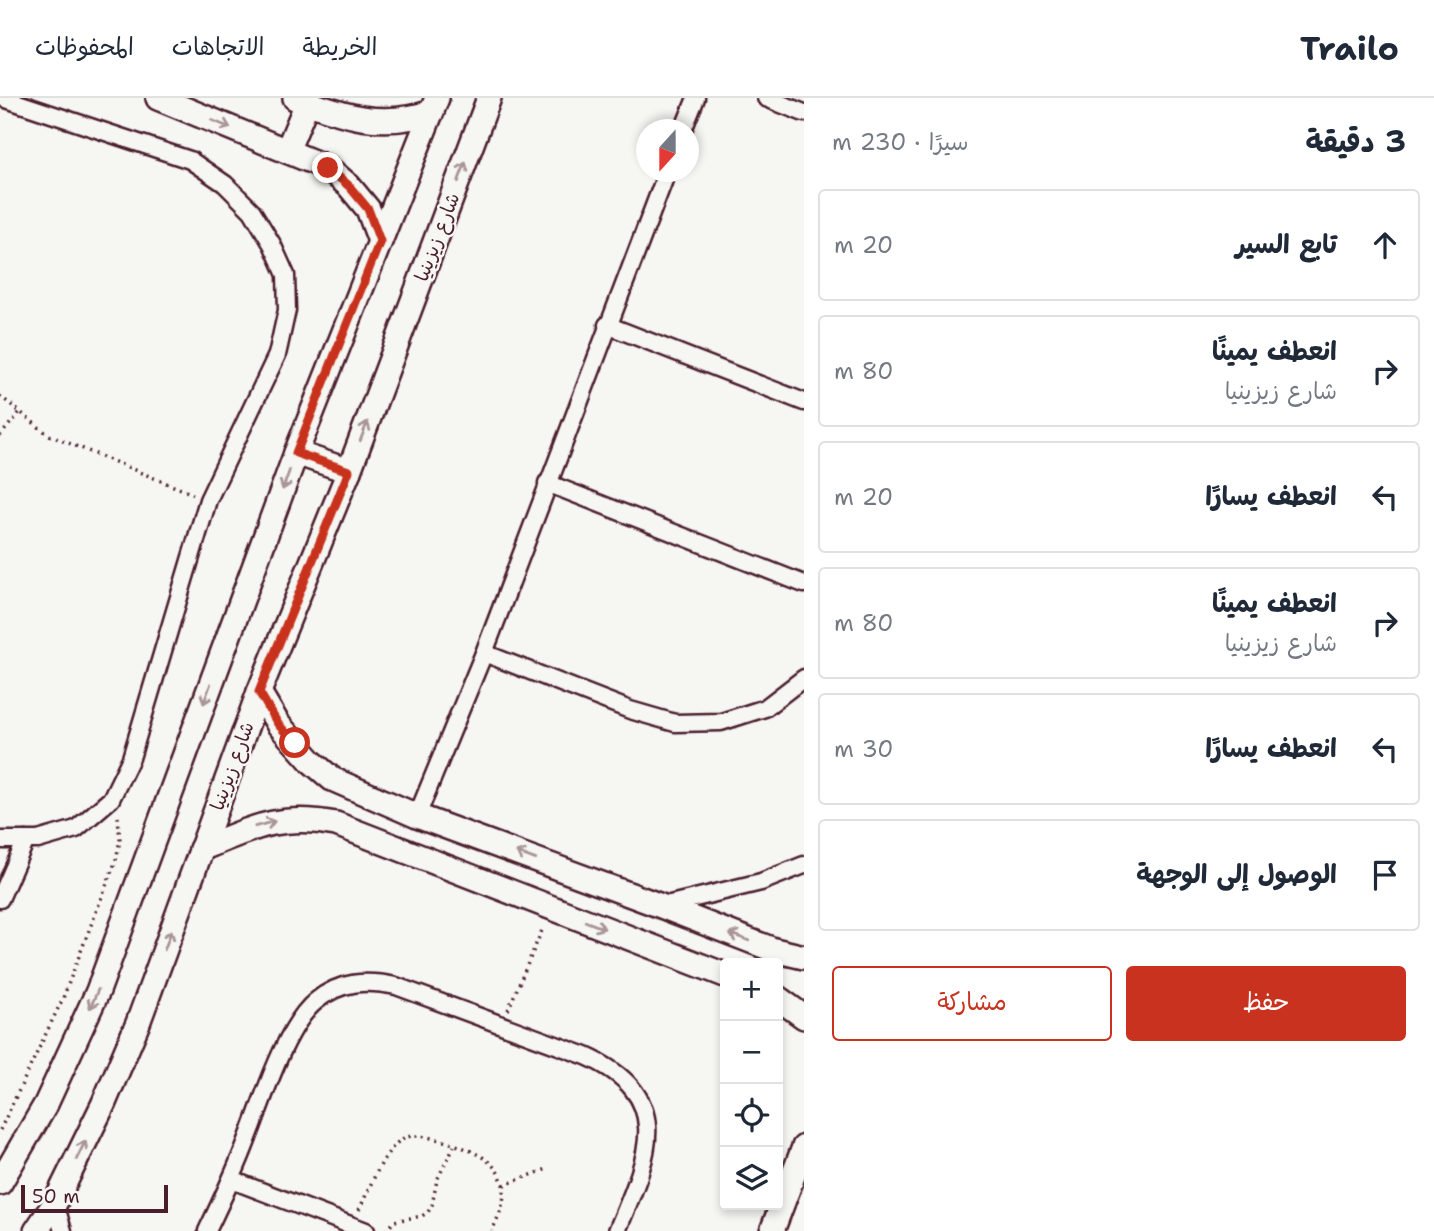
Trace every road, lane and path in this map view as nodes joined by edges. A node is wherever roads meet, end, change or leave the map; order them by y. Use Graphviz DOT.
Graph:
graph roads {
  1 [pos="3,98"];
  2 [pos="158,98"];
  3 [pos="489,98"];
  4 [pos="696,98"];
  5 [pos="766,98"];
  6 [pos="301,100"];
  7 [pos="434,105"];
  8 [pos="804,113"];
  9 [pos="687,119"];
  10 [pos="287,151"];
  11 [pos="663,182"];
  12 [pos="380,241"];
  13 [pos="607,325"];
  14 [pos="0,397"];
  15 [pos="804,402"];
  16 [pos="20,412"];
  17 [pos="0,436"];
  18 [pos="296,453"];
  19 [pos="349,471"];
  20 [pos="547,483"];
  21 [pos="208,500"];
  22 [pos="804,584"];
  23 [pos="484,653"];
  24 [pos="804,678"];
  25 [pos="259,692"];
  26 [pos="111,799"];
  27 [pos="417,816"];
  28 [pos="26,840"];
  29 [pos="0,841"];
  30 [pos="201,849"];
  31 [pos="804,865"];
  32 [pos="0,899"];
  33 [pos="661,906"];
  34 [pos="544,928"];
  35 [pos="804,957"];
  36 [pos="720,973"];
  37 [pos="783,1002"];
  38 [pos="804,1017"];
  39 [pos="502,1025"];
  40 [pos="3,1119"];
  41 [pos="0,1130"];
  42 [pos="455,1146"];
  43 [pos="804,1147"];
  44 [pos="550,1168"];
  45 [pos="232,1180"];
  46 [pos="0,1183"];
  47 [pos="503,1185"];
  48 [pos="55,1203"];
  49 [pos="359,1228"];
  50 [pos="36,1231"];
  51 [pos="63,1231"];
  52 [pos="207,1231"];
  53 [pos="386,1231"];
  54 [pos="492,1231"];
  55 [pos="617,1231"];
  56 [pos="772,1231"];
  1 -- 21 [label="street"];
  2 -- 10 [label="main road, one-way"];
  19 -- 3 [label="main road, شارع زيزينيا, one-way"];
  4 -- 9 [label="street"];
  5 -- 8 [label="street"];
  6 -- 7 [label="main road"];
  6 -- 10 [label="main road"];
  7 -- 12 [label="main road"];
  10 -- 12 [label="main road"];
  11 -- 13 [label="street"];
  12 -- 18 [label="main road"];
  13 -- 15 [label="street"];
  13 -- 20 [label="street"];
  14 -- 16 [label="path"];
  16 -- 17 [label="path"];
  16 -- 21 [label="path"];
  18 -- 19 [label="main road"];
  18 -- 46 [label="main road, one-way"];
  19 -- 25 [label="main road, شارع زيزينيا"];
  20 -- 22 [label="street"];
  20 -- 23 [label="street"];
  21 -- 26 [label="street"];
  23 -- 24 [label="street"];
  23 -- 27 [label="street"];
  25 -- 27 [label="main road"];
  25 -- 30 [label="main road, شارع زيزينيا"];
  26 -- 28 [label="street"];
  26 -- 40 [label="path"];
  33 -- 27 [label="main road, one-way"];
  28 -- 29 [label="street"];
  28 -- 32 [label="street"];
  30 -- 36 [label="main road, one-way"];
  48 -- 30 [label="main road, شارع زيزينيا, one-way"];
  31 -- 33 [label="street"];
  35 -- 33 [label="main road, one-way"];
  34 -- 39 [label="path"];
  37 -- 38 [label="main road"];
  39 -- 45 [label="street"];
  39 -- 55 [label="street"];
  40 -- 41 [label="path"];
  42 -- 47 [label="path"];
  42 -- 49 [label="path"];
  42 -- 53 [label="path"];
  43 -- 56 [label="main road"];
  44 -- 47 [label="path"];
  45 -- 49 [label="street"];
  45 -- 52 [label="street"];
  47 -- 54 [label="path"];
  48 -- 50 [label="main road, شارع زيزينيا"];
  48 -- 51 [label="street"];
}
